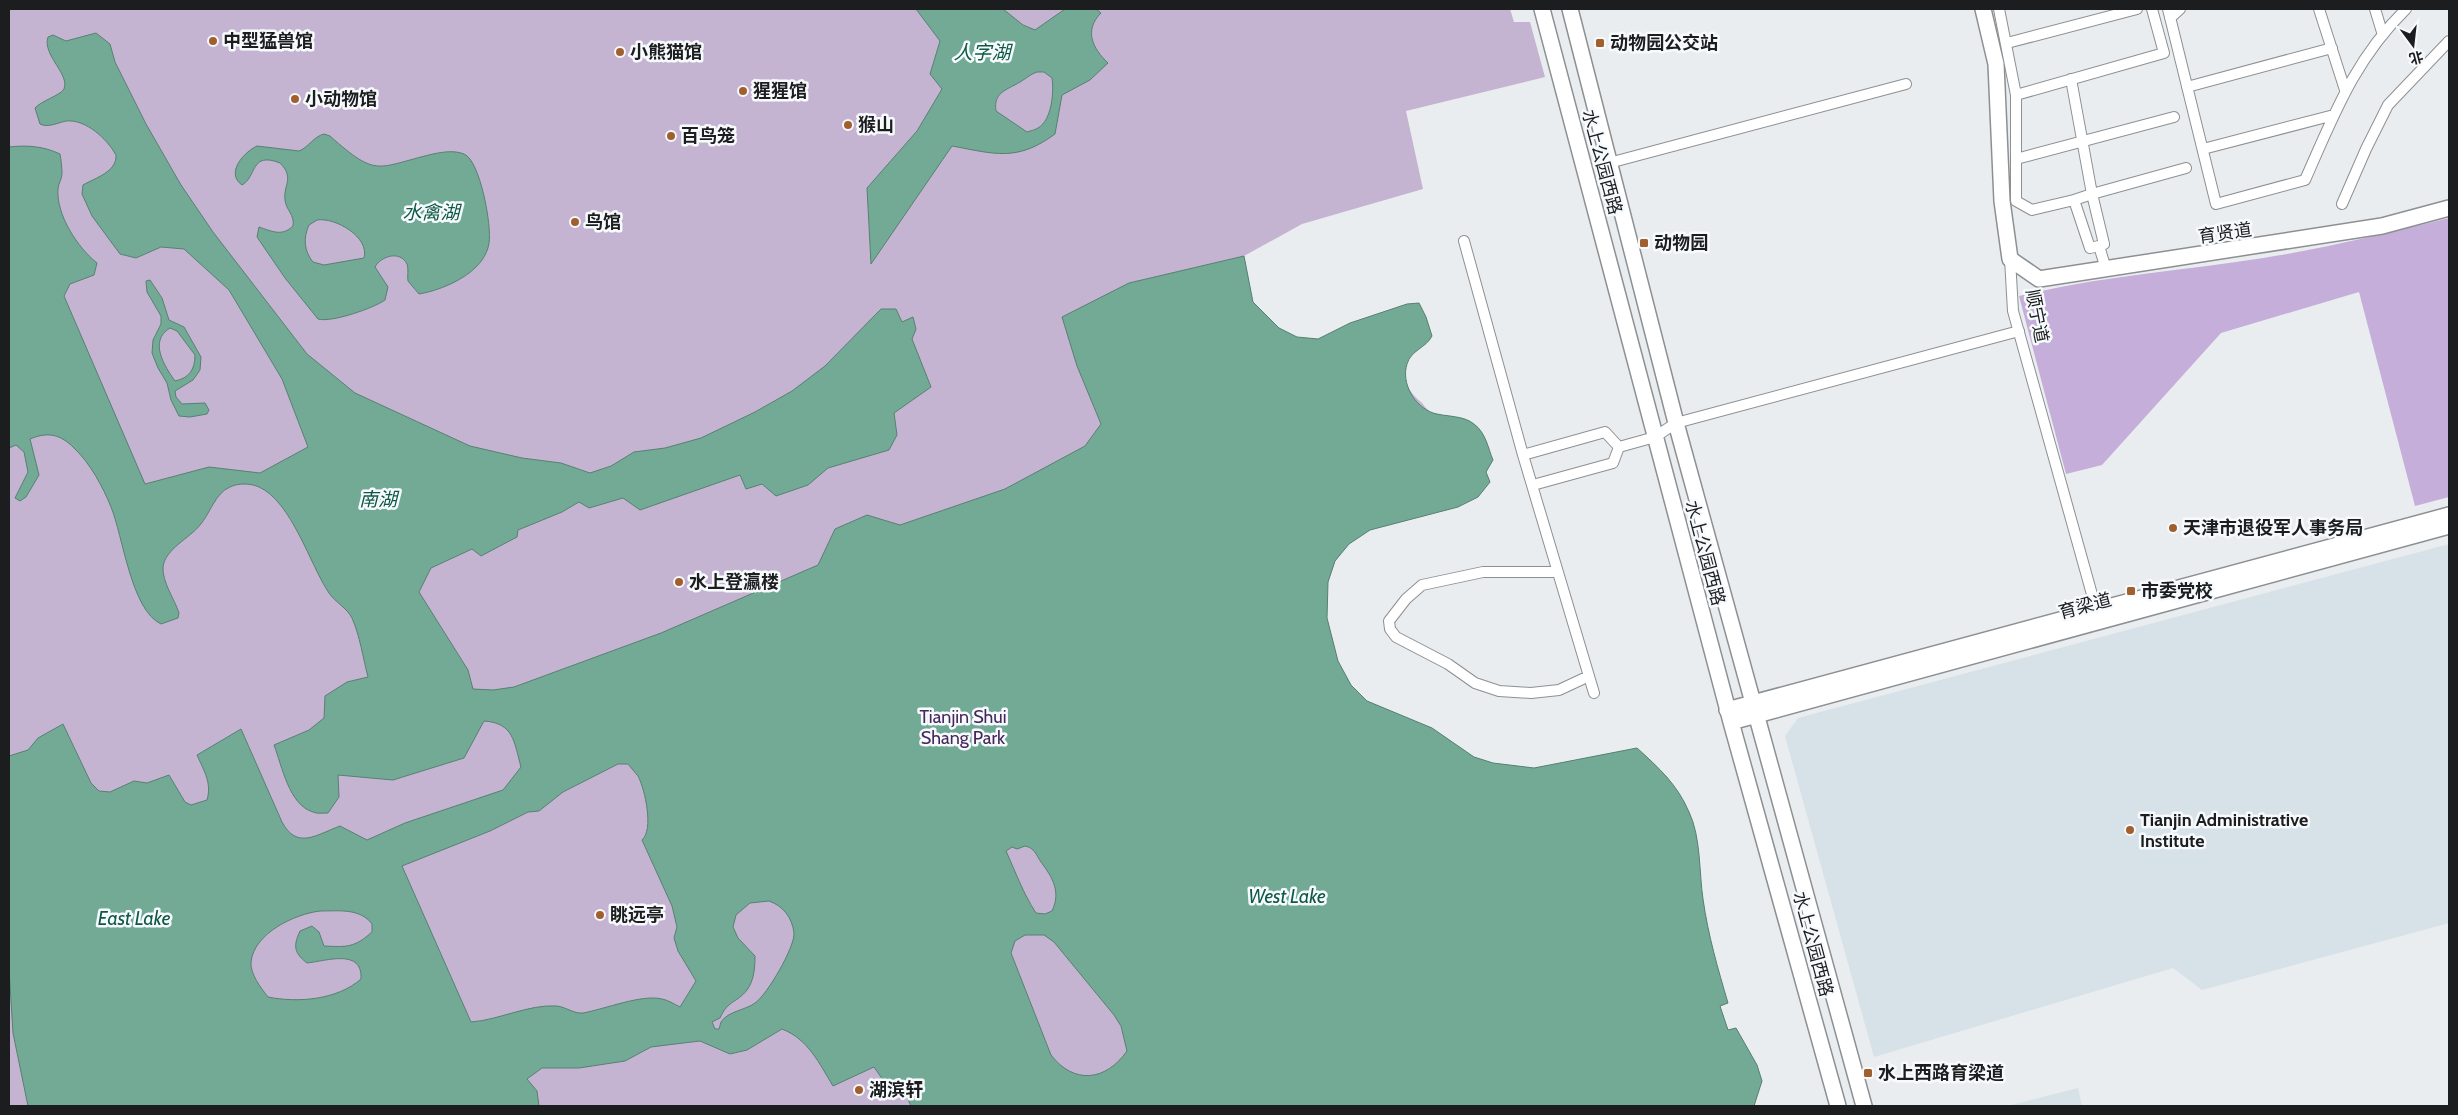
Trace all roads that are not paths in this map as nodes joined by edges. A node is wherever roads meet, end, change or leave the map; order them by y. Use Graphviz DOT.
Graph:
graph roads {
  1 [pos="1542,9"];
  2 [pos="1570,9"];
  3 [pos="1983,9"];
  4 [pos="1999,9"];
  5 [pos="2137,9"];
  6 [pos="2152,9"];
  7 [pos="2180,9"];
  8 [pos="2319,9"];
  9 [pos="2375,9"];
  10 [pos="2406,9"];
  11 [pos="2169,13"];
  12 [pos="2382,32"];
  13 [pos="2449,41"];
  14 [pos="2007,43"];
  15 [pos="2332,48"];
  16 [pos="2071,79"];
  17 [pos="1906,84"];
  18 [pos="2187,87"];
  19 [pos="2345,90"];
  20 [pos="2016,95"];
  21 [pos="2334,115"];
  22 [pos="2174,117"];
  23 [pos="2083,141"];
  24 [pos="2203,149"];
  25 [pos="2016,159"];
  26 [pos="1609,163"];
  27 [pos="2186,168"];
  28 [pos="2092,194"];
  29 [pos="2074,200"];
  30 [pos="2342,204"];
  31 [pos="2449,208"];
  32 [pos="1464,240"];
  33 [pos="2099,246"];
  34 [pos="2010,259"];
  35 [pos="2106,269"];
  36 [pos="2019,331"];
  37 [pos="1676,423"];
  38 [pos="1655,437"];
  39 [pos="1619,447"];
  40 [pos="1523,455"];
  41 [pos="1533,485"];
  42 [pos="2449,515"];
  43 [pos="2449,526"];
  44 [pos="1558,572"];
  45 [pos="2098,616"];
  46 [pos="1589,676"];
  47 [pos="1594,693"];
  48 [pos="1755,708"];
  49 [pos="1729,716"];
  50 [pos="1838,1106"];
  51 [pos="1864,1106"];
  1 -- 38 [label="main road, 水上公园西路"];
  2 -- 26 [label="main road, 水上公园西路"];
  3 -- 34 [label="main road, 顺宁道"];
  4 -- 14 [label="street"];
  5 -- 14 [label="street"];
  6 -- 16 [label="street"];
  7 -- 11 [label="street"];
  8 -- 15 [label="street"];
  9 -- 12 [label="street"];
  10 -- 12 [label="street"];
  11 -- 18 [label="street"];
  12 -- 19 [label="street"];
  13 -- 30 [label="street"];
  14 -- 20 [label="street"];
  15 -- 18 [label="street"];
  15 -- 19 [label="street"];
  16 -- 20 [label="street"];
  16 -- 23 [label="street"];
  17 -- 26 [label="street"];
  18 -- 24 [label="street"];
  19 -- 21 [label="street"];
  20 -- 25 [label="street"];
  21 -- 24 [label="street"];
  21 -- 24 [label="street"];
  22 -- 23 [label="street"];
  23 -- 25 [label="street"];
  23 -- 28 [label="street"];
  25 -- 29 [label="street"];
  26 -- 37 [label="main road, 水上公园西路"];
  27 -- 28 [label="street"];
  28 -- 29 [label="street"];
  28 -- 33 [label="street"];
  29 -- 33 [label="street"];
  31 -- 35 [label="main road, 育贤道"];
  32 -- 40 [label="street"];
  33 -- 35 [label="street"];
  34 -- 35 [label="main road, 育贤道"];
  34 -- 36 [label="street, 顺宁道"];
  36 -- 37 [label="street"];
  36 -- 45 [label="street, 顺宁道"];
  37 -- 38 [label="street"];
  37 -- 48 [label="main road, 水上公园西路"];
  38 -- 39 [label="street"];
  38 -- 49 [label="main road, 水上公园西路"];
  39 -- 40 [label="street"];
  39 -- 41 [label="street"];
  40 -- 41 [label="street"];
  41 -- 44 [label="street"];
  42 -- 45 [label="main road"];
  43 -- 45 [label="main road, 育梁道"];
  44 -- 46 [label="street"];
  44 -- 46 [label="street"];
  45 -- 48 [label="main road, 育梁道"];
  46 -- 47 [label="street"];
  48 -- 49 [label="main road, 育梁道"];
  48 -- 51 [label="main road, 水上公园西路"];
  49 -- 50 [label="main road, 水上公园西路"];
}
